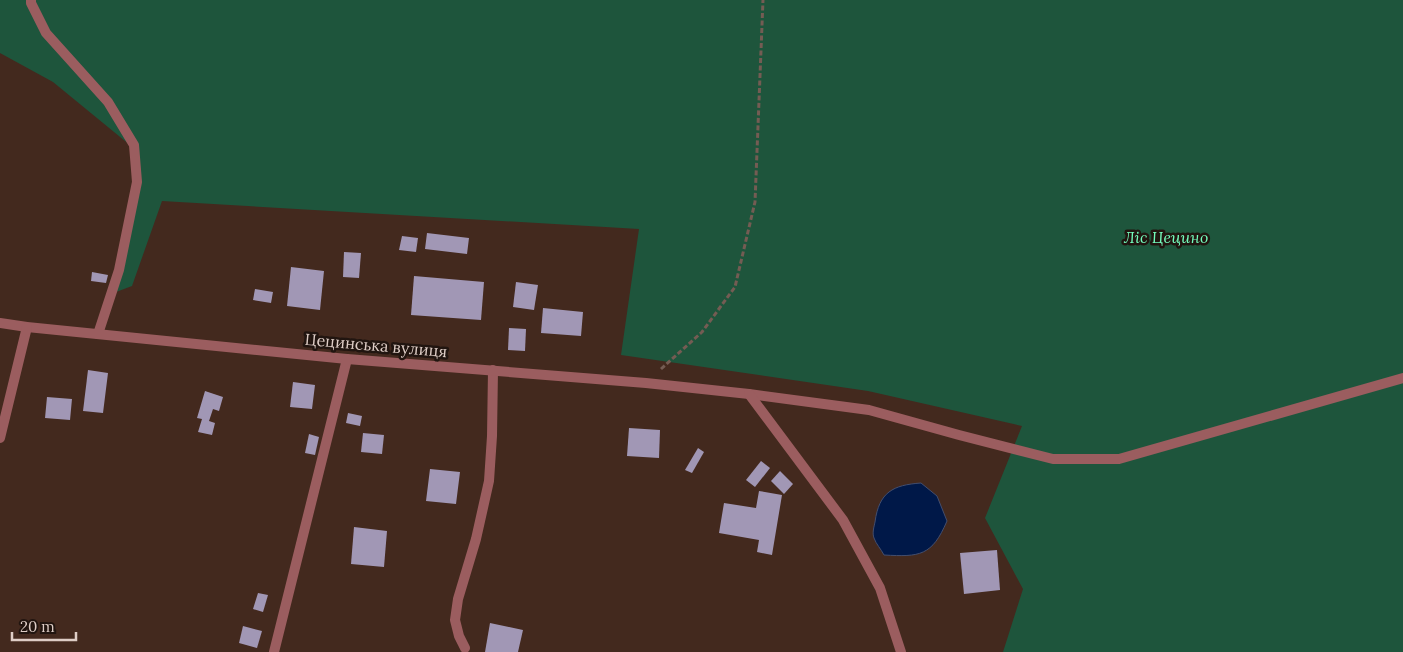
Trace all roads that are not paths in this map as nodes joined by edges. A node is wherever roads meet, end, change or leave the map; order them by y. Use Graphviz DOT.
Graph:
graph roads {
  1 [pos="31,0"];
  2 [pos="0,322"];
  3 [pos="27,327"];
  4 [pos="98,334"];
  5 [pos="347,359"];
  6 [pos="492,370"];
  7 [pos="1403,378"];
  8 [pos="749,394"];
  9 [pos="0,438"];
  10 [pos="465,648"];
  11 [pos="274,652"];
  12 [pos="901,652"];
  1 -- 4 [label="street"];
  2 -- 3 [label="street, Цецинська вулиця"];
  3 -- 4 [label="street, Цецинська вулиця"];
  3 -- 9 [label="street"];
  4 -- 5 [label="street, Цецинська вулиця"];
  5 -- 6 [label="street, Цецинська вулиця"];
  5 -- 11 [label="street"];
  6 -- 8 [label="street, Цецинська вулиця"];
  6 -- 10 [label="street"];
  7 -- 8 [label="street, Цецинська вулиця"];
  8 -- 12 [label="street"];
}
